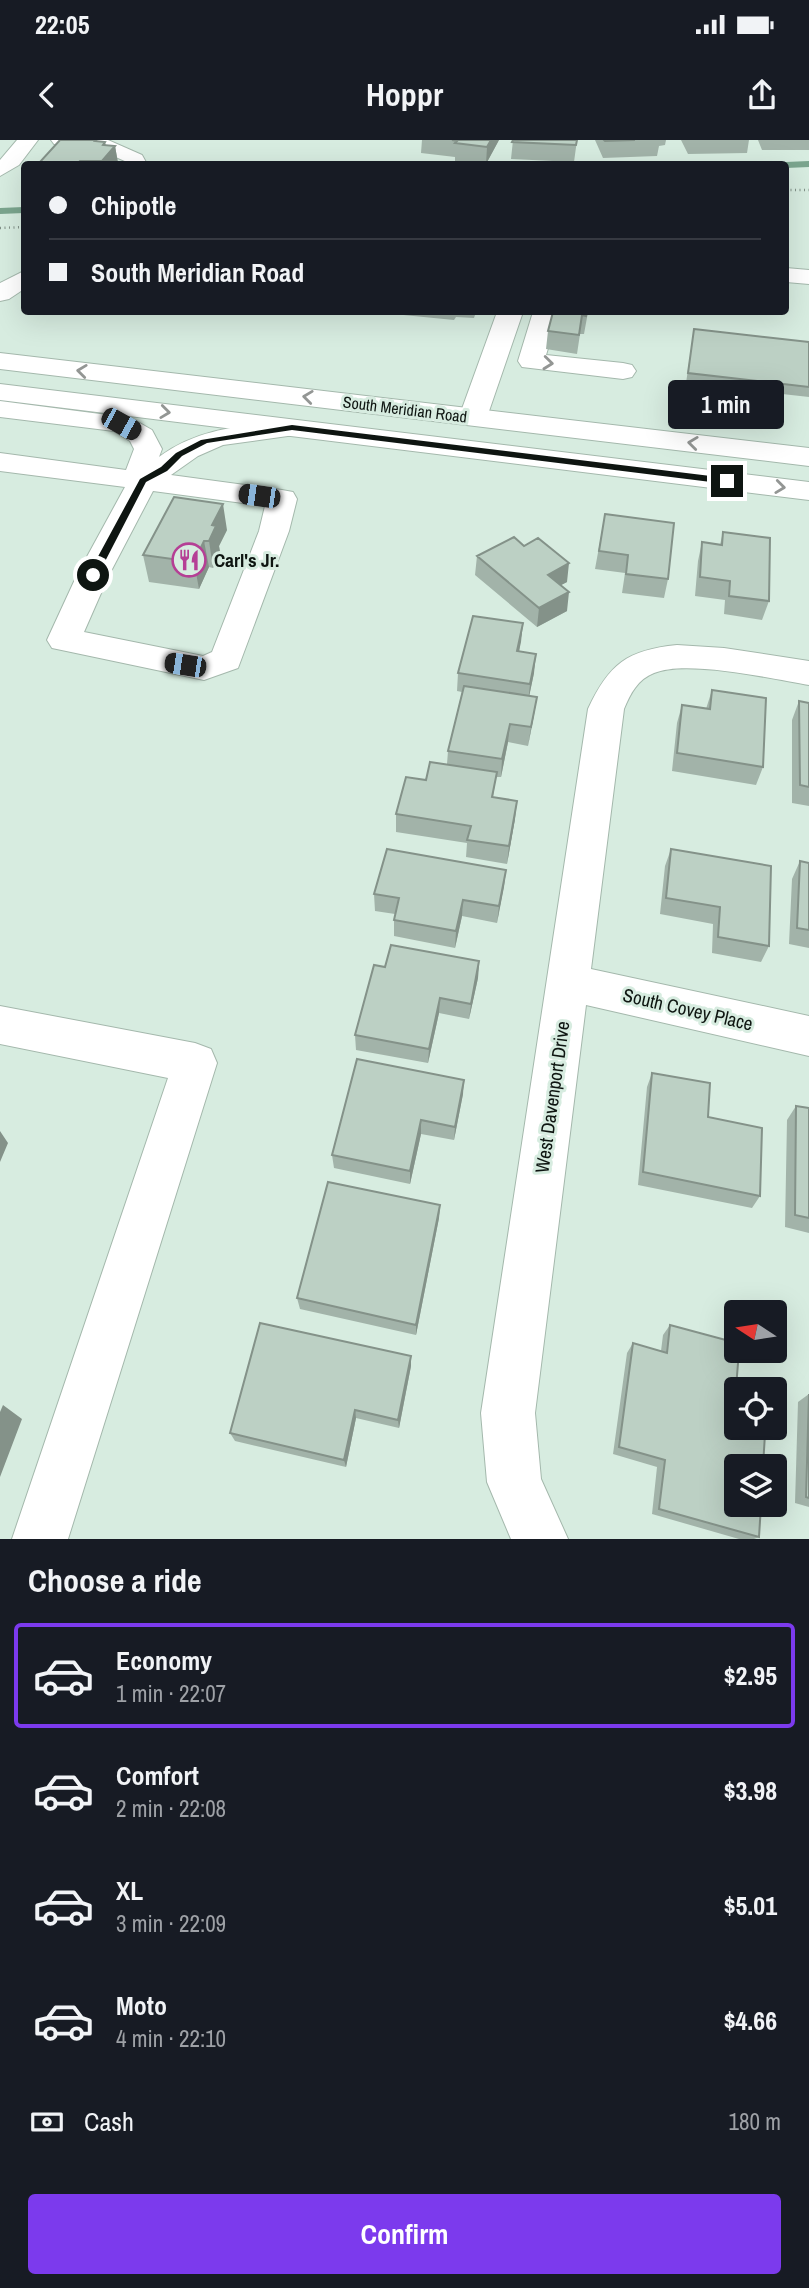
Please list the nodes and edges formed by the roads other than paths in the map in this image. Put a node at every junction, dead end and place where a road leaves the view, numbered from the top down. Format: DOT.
graph roads {
  1 [pos="28,140"];
  2 [pos="61,140"];
  3 [pos="135,161"];
  4 [pos="0,170"];
  5 [pos="789,275"];
  6 [pos="809,276"];
  7 [pos="21,280"];
  8 [pos="0,294"];
  9 [pos="509,315"];
  10 [pos="544,315"];
  11 [pos="0,361"];
  12 [pos="622,371"];
  13 [pos="0,392"];
  14 [pos="0,410"];
  15 [pos="473,417"];
  16 [pos="292,428"];
  17 [pos="809,457"];
  18 [pos="0,462"];
  19 [pos="143,481"];
  20 [pos="809,491"];
  21 [pos="809,673"];
  22 [pos="568,982"];
  23 [pos="0,1025"];
  24 [pos="809,1036"];
  25 [pos="40,1539"];
  26 [pos="540,1539"];
  1 -- 4 [label="main road"];
  2 -- 3 [label="main road"];
  5 -- 6 [label="main road"];
  7 -- 8 [label="main road"];
  9 -- 15 [label="main road"];
  10 -- 12 [label="main road, one-way"];
  15 -- 11 [label="main road, South Meridian Road, one-way"];
  13 -- 16 [label="main road, South Meridian Road, one-way"];
  14 -- 19 [label="main road"];
  17 -- 15 [label="main road, South Meridian Road, one-way"];
  16 -- 19 [label="main road"];
  16 -- 20 [label="main road, South Meridian Road, one-way"];
  18 -- 19 [label="main road"];
  19 -- 19 [label="main road"];
  21 -- 22 [label="main road, West Davenport Drive"];
  22 -- 24 [label="main road, South Covey Place"];
  22 -- 26 [label="main road, West Davenport Drive"];
  23 -- 25 [label="main road"];
}
